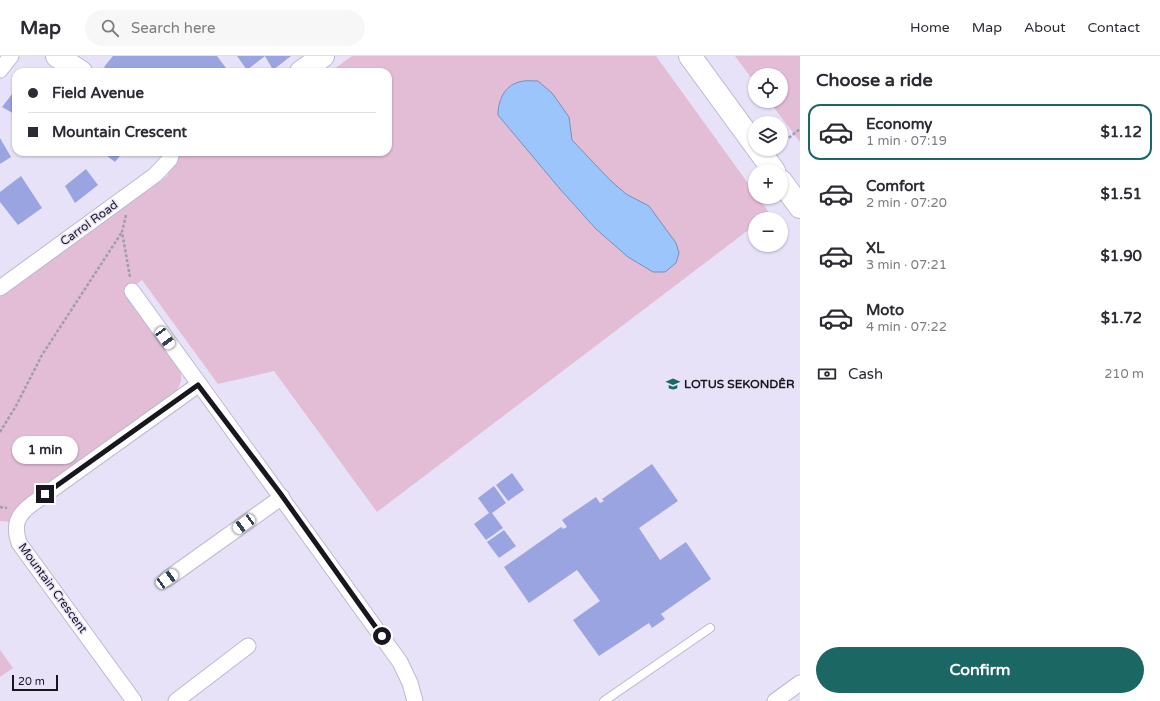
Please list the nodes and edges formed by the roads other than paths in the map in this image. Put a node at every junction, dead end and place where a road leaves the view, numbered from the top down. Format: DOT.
graph roads {
  1 [pos="11,56"];
  2 [pos="57,56"];
  3 [pos="323,56"];
  4 [pos="690,56"];
  5 [pos="75,68"];
  6 [pos="306,68"];
  7 [pos="0,70"];
  8 [pos="748,135"];
  9 [pos="171,156"];
  10 [pos="788,191"];
  11 [pos="800,207"];
  12 [pos="0,288"];
  13 [pos="132,291"];
  14 [pos="198,385"];
  15 [pos="282,497"];
  16 [pos="167,579"];
  17 [pos="710,628"];
  18 [pos="248,646"];
  19 [pos="800,683"];
  20 [pos="780,700"];
  21 [pos="134,701"];
  22 [pos="176,701"];
  23 [pos="415,701"];
  24 [pos="604,701"];
  1 -- 7 [label="street"];
  2 -- 5 [label="street"];
  3 -- 6 [label="street"];
  4 -- 8 [label="street"];
  9 -- 12 [label="street, Carrol Road"];
  10 -- 11 [label="street"];
  13 -- 14 [label="street"];
  14 -- 15 [label="street"];
  14 -- 21 [label="street, Mountain Crescent"];
  15 -- 16 [label="street"];
  15 -- 23 [label="street"];
  17 -- 24 [label="lane"];
  18 -- 22 [label="street"];
  19 -- 20 [label="street"];
}
